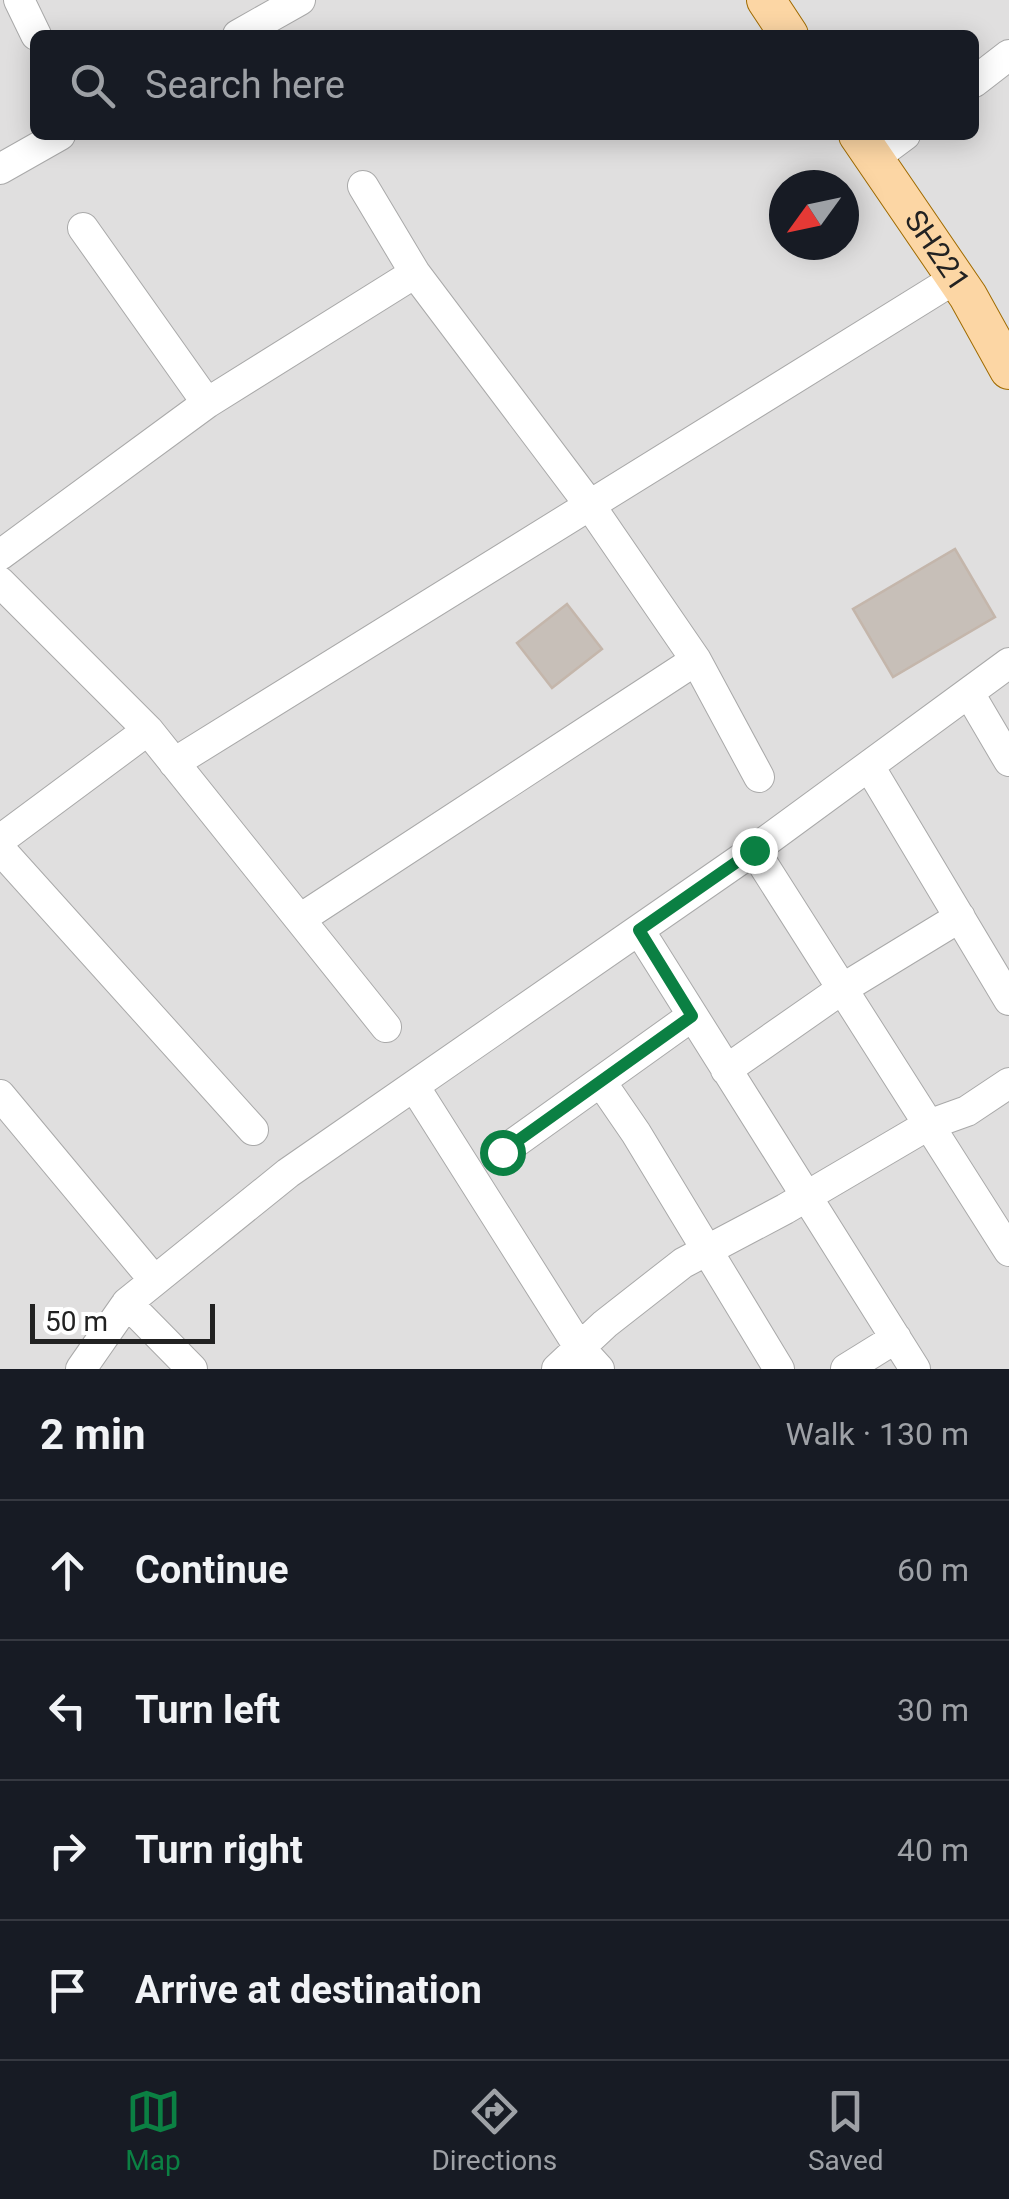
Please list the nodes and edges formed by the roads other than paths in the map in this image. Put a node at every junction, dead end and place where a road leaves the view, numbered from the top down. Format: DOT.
graph roads {
  1 [pos="19,0"];
  2 [pos="300,0"];
  3 [pos="766,0"];
  4 [pos="34,30"];
  5 [pos="247,30"];
  6 [pos="786,30"];
  7 [pos="1009,56"];
  8 [pos="979,78"];
  9 [pos="51,140"];
  10 [pos="866,147"];
  11 [pos="0,169"];
  12 [pos="363,186"];
  13 [pos="84,228"];
  14 [pos="414,274"];
  15 [pos="956,278"];
  16 [pos="1000,332"];
  17 [pos="1009,370"];
  18 [pos="207,403"];
  19 [pos="589,504"];
  20 [pos="0,555"];
  21 [pos="0,582"];
  22 [pos="696,660"];
  23 [pos="1009,664"];
  24 [pos="969,693"];
  25 [pos="148,730"];
  26 [pos="1009,762"];
  27 [pos="174,763"];
  28 [pos="869,766"];
  29 [pos="759,777"];
  30 [pos="0,840"];
  31 [pos="0,849"];
  32 [pos="754,850"];
  33 [pos="960,918"];
  34 [pos="300,920"];
  35 [pos="639,930"];
  36 [pos="842,989"];
  37 [pos="1009,1000"];
  38 [pos="692,1016"];
  39 [pos="386,1027"];
  40 [pos="726,1070"];
  41 [pos="600,1082"];
  42 [pos="1009,1083"];
  43 [pos="414,1086"];
  44 [pos="2,1101"];
  45 [pos="928,1125"];
  46 [pos="253,1130"];
  47 [pos="502,1152"];
  48 [pos="805,1197"];
  49 [pos="707,1250"];
  50 [pos="1009,1251"];
  51 [pos="154,1280"];
  52 [pos="127,1302"];
  53 [pos="896,1338"];
  54 [pos="590,1358"];
  55 [pos="81,1369"];
  56 [pos="192,1369"];
  57 [pos="556,1369"];
  58 [pos="779,1369"];
  59 [pos="846,1369"];
  60 [pos="916,1369"];
  1 -- 4 [label="street"];
  2 -- 5 [label="street"];
  3 -- 6 [label="main road"];
  7 -- 8 [label="street"];
  9 -- 11 [label="street"];
  10 -- 15 [label="main road, SH221"];
  12 -- 14 [label="street"];
  13 -- 18 [label="street"];
  14 -- 18 [label="street"];
  14 -- 19 [label="street"];
  15 -- 16 [label="main road, SH221"];
  15 -- 19 [label="street"];
  16 -- 17 [label="main road, SH221"];
  18 -- 20 [label="street"];
  19 -- 22 [label="street"];
  19 -- 27 [label="street"];
  21 -- 25 [label="street"];
  22 -- 29 [label="street"];
  22 -- 34 [label="street"];
  23 -- 24 [label="street"];
  24 -- 26 [label="street"];
  24 -- 28 [label="street"];
  25 -- 27 [label="street"];
  25 -- 30 [label="street"];
  27 -- 34 [label="street"];
  28 -- 32 [label="street"];
  28 -- 33 [label="street"];
  31 -- 46 [label="street"];
  32 -- 35 [label="street"];
  32 -- 36 [label="street"];
  33 -- 36 [label="street"];
  33 -- 37 [label="street"];
  34 -- 39 [label="street"];
  35 -- 38 [label="street"];
  35 -- 43 [label="street"];
  36 -- 40 [label="street"];
  36 -- 45 [label="street"];
  38 -- 40 [label="street"];
  38 -- 41 [label="street"];
  40 -- 48 [label="street"];
  41 -- 47 [label="street"];
  41 -- 49 [label="street"];
  42 -- 45 [label="street"];
  43 -- 51 [label="street"];
  43 -- 54 [label="street"];
  44 -- 51 [label="street"];
  45 -- 48 [label="street"];
  45 -- 50 [label="street"];
  48 -- 49 [label="street"];
  48 -- 53 [label="street"];
  49 -- 54 [label="street"];
  49 -- 58 [label="street"];
  51 -- 52 [label="street"];
  52 -- 55 [label="street"];
  52 -- 56 [label="street"];
  53 -- 59 [label="street"];
  53 -- 60 [label="street"];
  54 -- 57 [label="street"];
}
